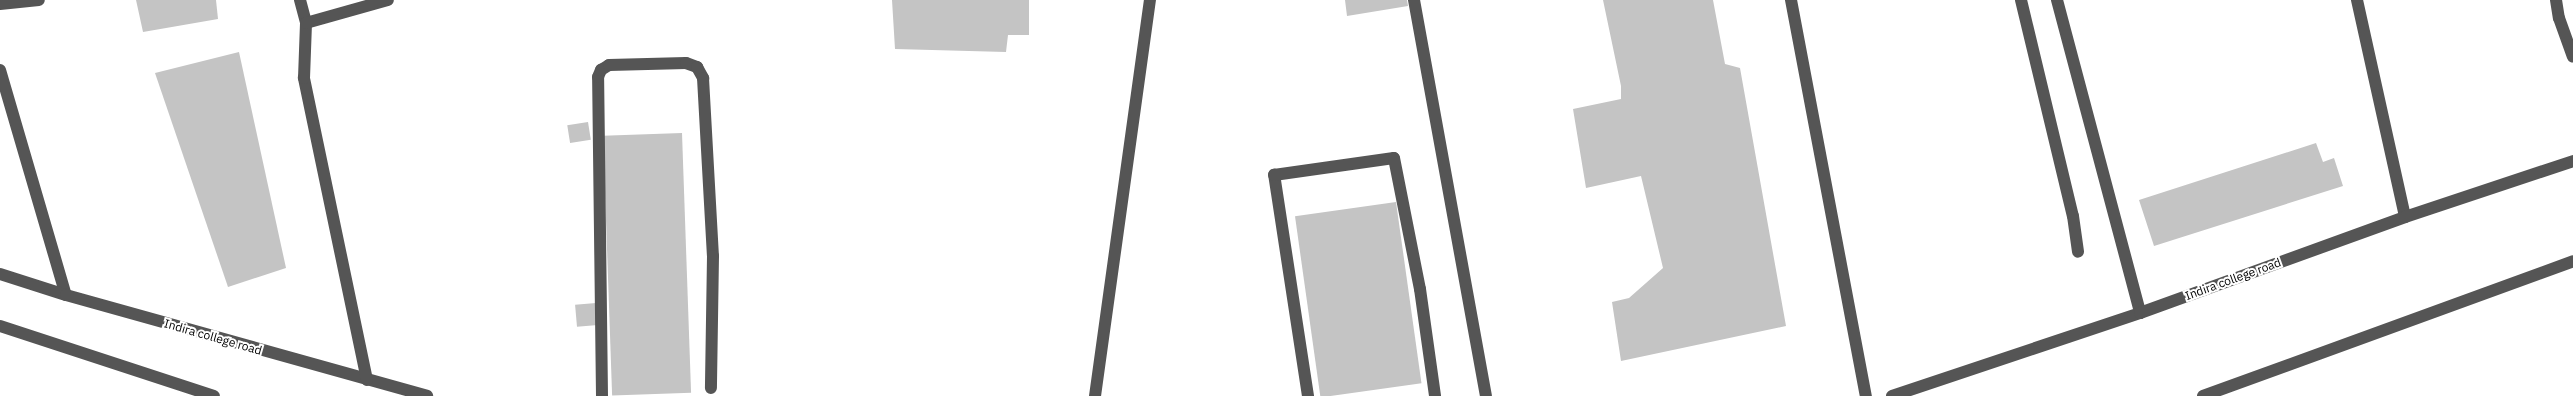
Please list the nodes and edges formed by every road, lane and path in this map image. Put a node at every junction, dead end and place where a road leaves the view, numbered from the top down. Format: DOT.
graph roads {
  1 [pos="39,0"];
  2 [pos="300,0"];
  3 [pos="388,0"];
  4 [pos="1150,0"];
  5 [pos="1414,0"];
  6 [pos="1791,0"];
  7 [pos="2021,0"];
  8 [pos="2057,0"];
  9 [pos="2357,0"];
  10 [pos="2556,0"];
  11 [pos="0,4"];
  12 [pos="306,23"];
  13 [pos="2573,57"];
  14 [pos="0,70"];
  15 [pos="2573,161"];
  16 [pos="2405,217"];
  17 [pos="2078,252"];
  18 [pos="2573,261"];
  19 [pos="0,274"];
  20 [pos="66,295"];
  21 [pos="2140,313"];
  22 [pos="0,326"];
  23 [pos="367,380"];
  24 [pos="711,388"];
  25 [pos="210,395"];
  26 [pos="427,396"];
  27 [pos="602,396"];
  28 [pos="1095,396"];
  29 [pos="1308,396"];
  30 [pos="1435,396"];
  31 [pos="1486,396"];
  32 [pos="1866,396"];
  33 [pos="1892,396"];
  34 [pos="2203,396"];
  1 -- 11 [label="street"];
  2 -- 12 [label="street"];
  3 -- 12 [label="street"];
  4 -- 28 [label="street"];
  5 -- 31 [label="street"];
  6 -- 32 [label="street"];
  7 -- 17 [label="street"];
  8 -- 21 [label="street"];
  9 -- 16 [label="street"];
  10 -- 13 [label="street"];
  12 -- 23 [label="street"];
  14 -- 20 [label="street"];
  15 -- 16 [label="street, Indira college road"];
  16 -- 21 [label="street, Indira college road"];
  18 -- 34 [label="street"];
  19 -- 20 [label="street, Indira college road"];
  20 -- 23 [label="street, Indira college road"];
  21 -- 33 [label="street, Indira college road"];
  22 -- 25 [label="street"];
  23 -- 26 [label="street, Indira college road"];
  24 -- 27 [label="street"];
  29 -- 30 [label="street"];
}
